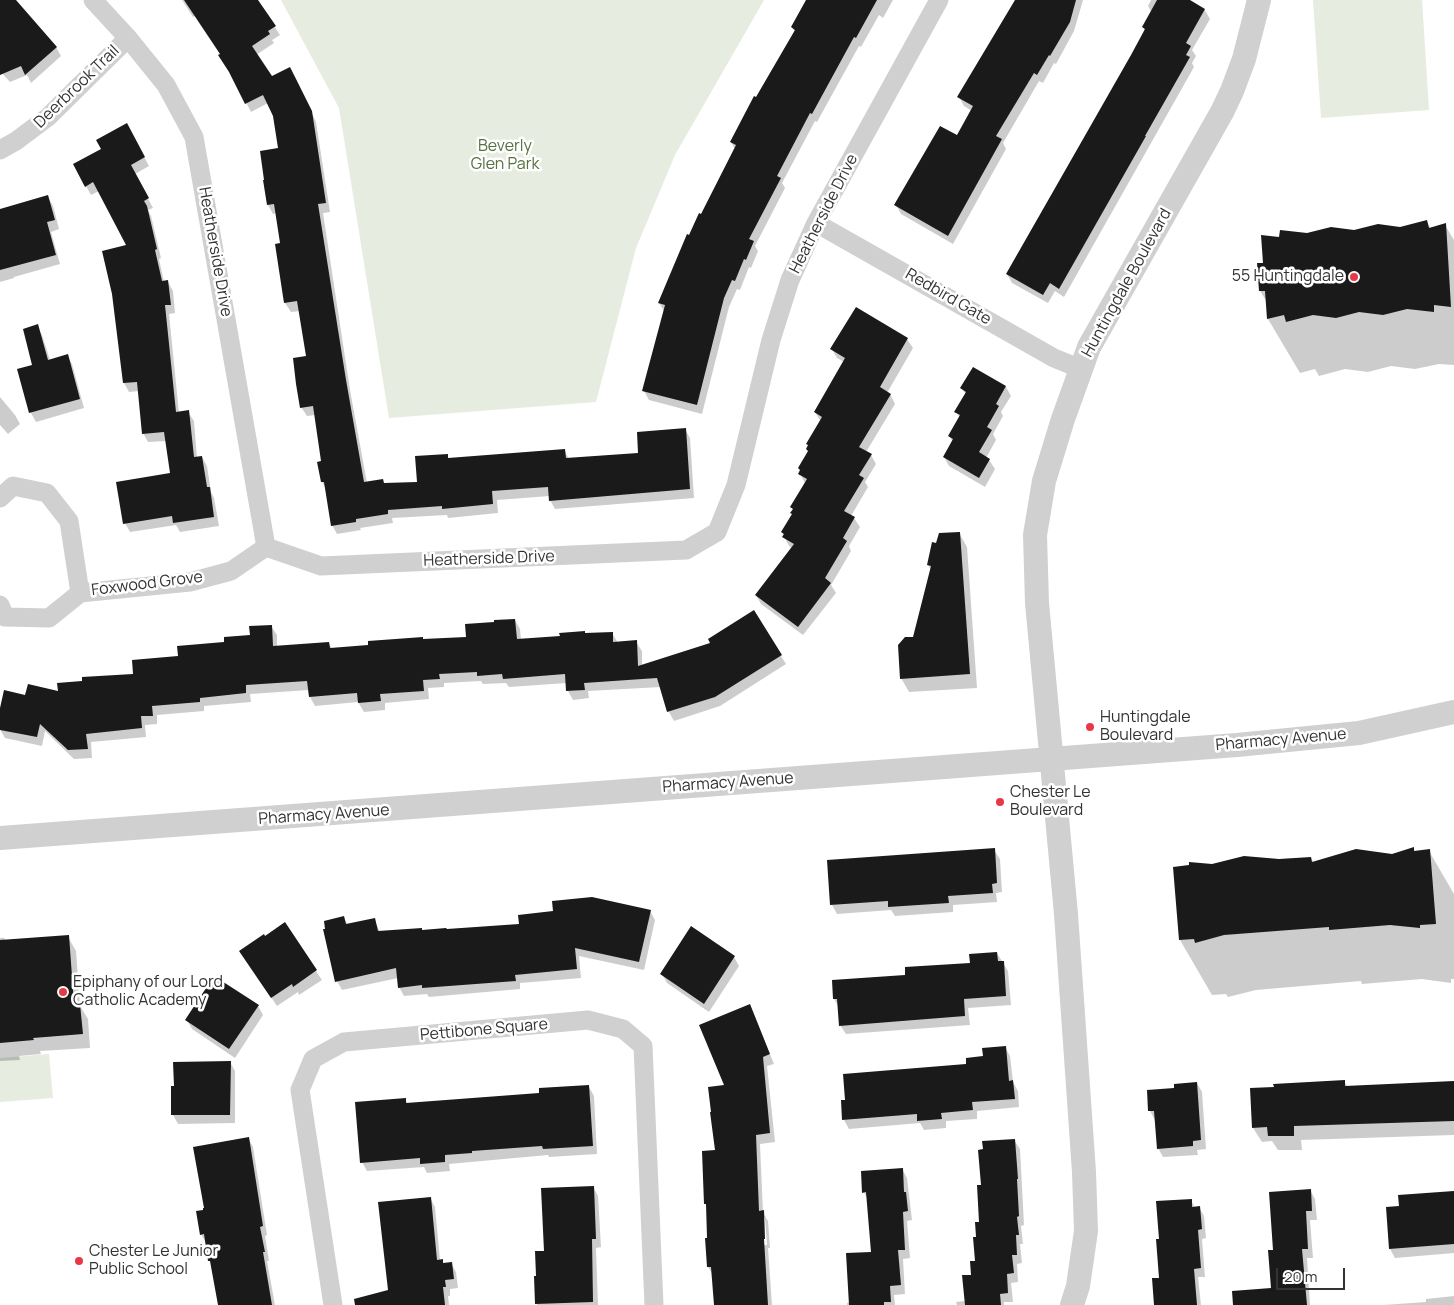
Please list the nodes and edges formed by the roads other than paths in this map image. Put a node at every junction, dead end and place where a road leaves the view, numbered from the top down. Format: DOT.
graph roads {
  1 [pos="93,0"];
  2 [pos="939,0"];
  3 [pos="1259,0"];
  4 [pos="128,38"];
  5 [pos="0,150"];
  6 [pos="816,222"];
  7 [pos="1080,368"];
  8 [pos="0,498"];
  9 [pos="266,547"];
  10 [pos="80,593"];
  11 [pos="0,605"];
  12 [pos="1454,712"];
  13 [pos="1051,758"];
  14 [pos="0,838"];
  15 [pos="333,1305"];
  16 [pos="654,1305"];
  17 [pos="1072,1305"];
  1 -- 4 [label="street, Heatherside Drive"];
  2 -- 6 [label="street, Heatherside Drive"];
  3 -- 7 [label="street, Huntingdale Boulevard"];
  4 -- 5 [label="street, Deerbrook Trail"];
  4 -- 9 [label="street, Heatherside Drive"];
  6 -- 7 [label="street, Redbird Gate"];
  6 -- 9 [label="street, Heatherside Drive"];
  7 -- 13 [label="street, Huntingdale Boulevard"];
  8 -- 10 [label="street, Foxwood Grove"];
  9 -- 10 [label="street, Foxwood Grove"];
  10 -- 11 [label="street, Foxwood Grove"];
  12 -- 13 [label="street, Pharmacy Avenue"];
  13 -- 14 [label="street, Pharmacy Avenue"];
  13 -- 17 [label="street"];
  15 -- 16 [label="street, Pettibone Square"];
}
